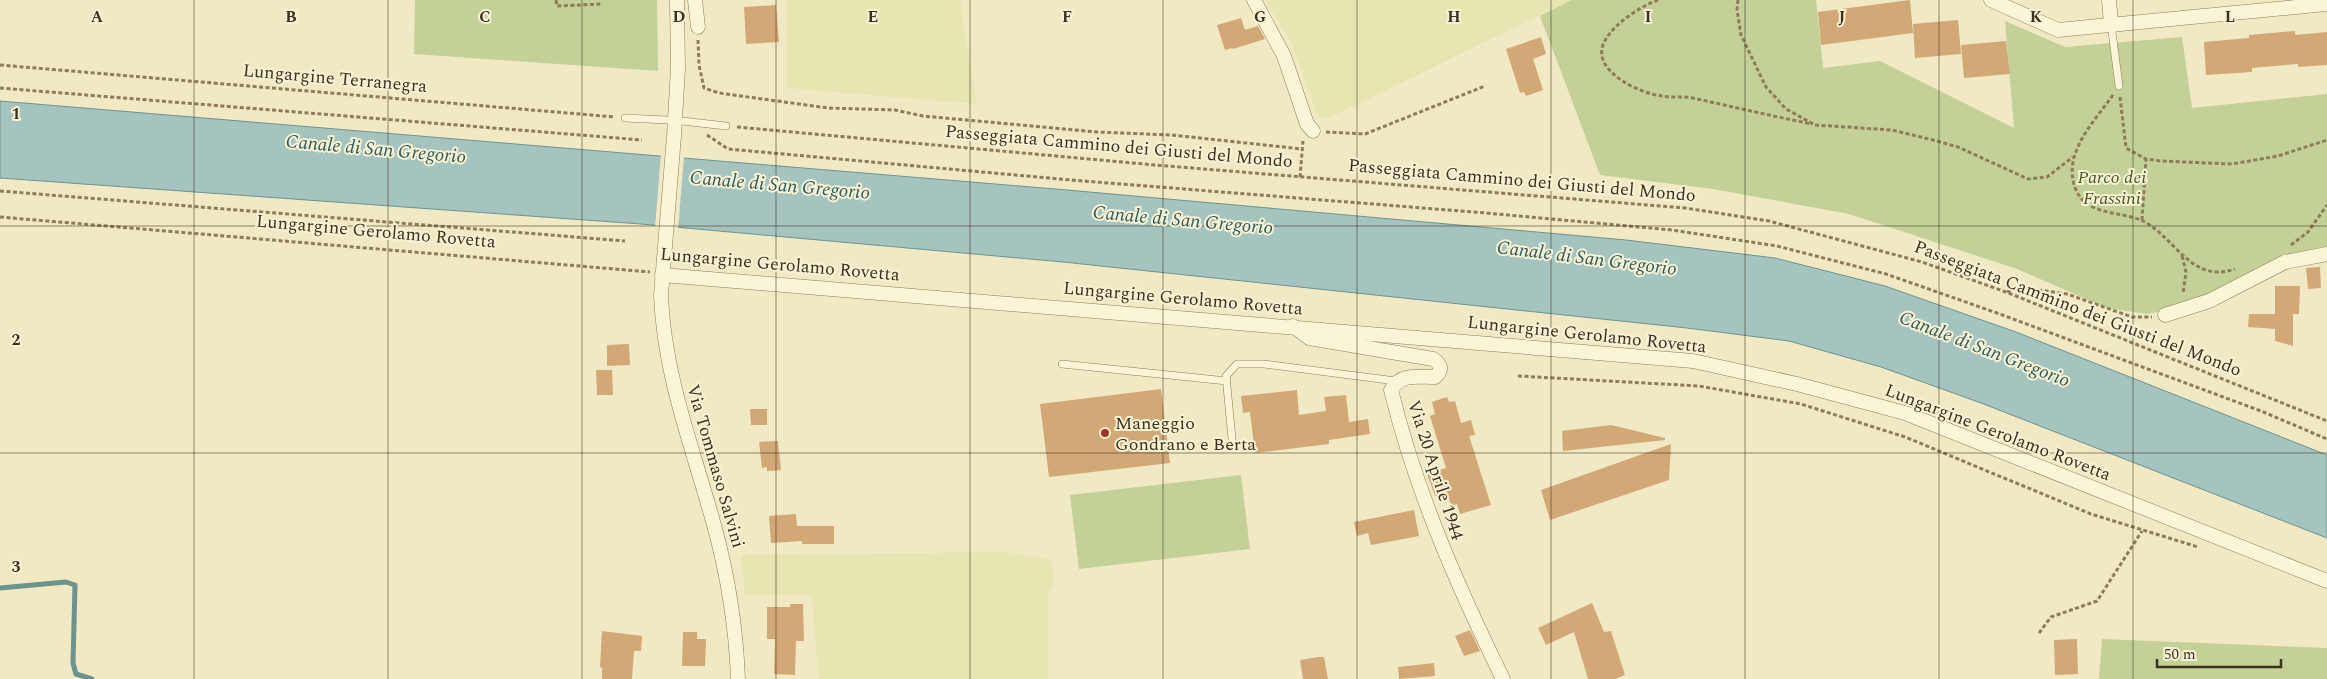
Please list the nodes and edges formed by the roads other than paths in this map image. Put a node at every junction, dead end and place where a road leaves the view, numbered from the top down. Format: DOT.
graph roads {
  1 [pos="677,0"];
  2 [pos="695,0"];
  3 [pos="1254,0"];
  4 [pos="1990,0"];
  5 [pos="2109,0"];
  6 [pos="2327,4"];
  7 [pos="2111,24"];
  8 [pos="698,27"];
  9 [pos="2119,86"];
  10 [pos="625,118"];
  11 [pos="667,120"];
  12 [pos="682,122"];
  13 [pos="726,126"];
  14 [pos="1313,131"];
  15 [pos="2327,254"];
  16 [pos="663,269"];
  17 [pos="2170,314"];
  18 [pos="1292,326"];
  19 [pos="1062,364"];
  20 [pos="1227,381"];
  21 [pos="1396,381"];
  22 [pos="1232,439"];
  23 [pos="2327,581"];
  24 [pos="738,679"];
  25 [pos="1503,679"];
  1 -- 16 [label="street, Via Tommaso Salvini"];
  2 -- 8 [label="street"];
  3 -- 14 [label="street"];
  4 -- 7 [label="street"];
  5 -- 7 [label="street"];
  6 -- 7 [label="street"];
  7 -- 9 [label="lane"];
  10 -- 11 [label="lane"];
  12 -- 13 [label="lane"];
  15 -- 17 [label="street"];
  16 -- 18 [label="street, Lungargine Gerolamo Rovetta"];
  16 -- 24 [label="street, Via Tommaso Salvini"];
  18 -- 21 [label="street, Via 20 Aprile 1944"];
  18 -- 23 [label="street, Lungargine Gerolamo Rovetta"];
  19 -- 20 [label="lane"];
  20 -- 21 [label="lane"];
  20 -- 22 [label="lane"];
  21 -- 25 [label="street, Via 20 Aprile 1944"];
}
